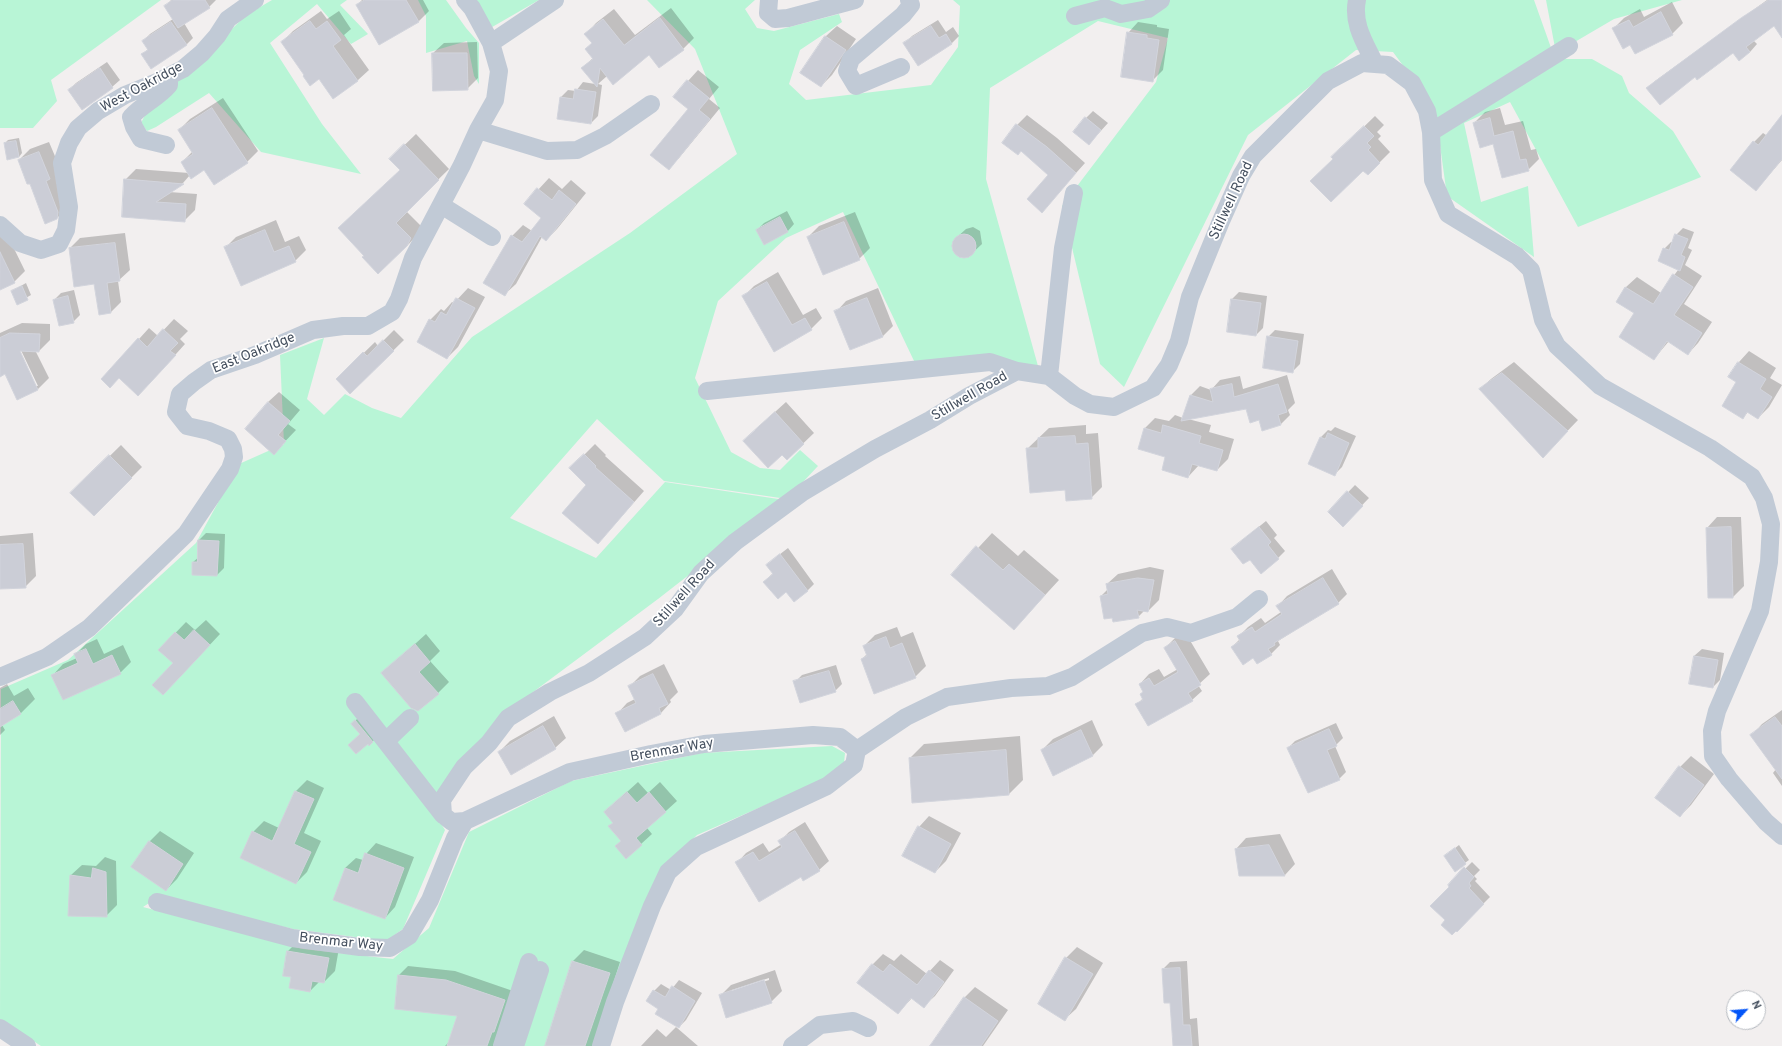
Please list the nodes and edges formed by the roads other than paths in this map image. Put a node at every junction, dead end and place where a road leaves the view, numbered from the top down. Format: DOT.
graph roads {
  1 [pos="255,0"];
  2 [pos="465,0"];
  3 [pos="555,0"];
  4 [pos="769,0"];
  5 [pos="854,0"];
  6 [pos="909,0"];
  7 [pos="1161,0"];
  8 [pos="1357,0"];
  9 [pos="1075,16"];
  10 [pos="491,43"];
  11 [pos="1569,46"];
  12 [pos="1375,64"];
  13 [pos="900,67"];
  14 [pos="169,76"];
  15 [pos="651,104"];
  16 [pos="478,130"];
  17 [pos="1431,132"];
  18 [pos="166,145"];
  19 [pos="1074,193"];
  20 [pos="441,206"];
  21 [pos="0,226"];
  22 [pos="492,237"];
  23 [pos="1017,371"];
  24 [pos="1049,376"];
  25 [pos="707,391"];
  26 [pos="1259,599"];
  27 [pos="0,677"];
  28 [pos="355,702"];
  29 [pos="410,718"];
  30 [pos="386,741"];
  31 [pos="857,750"];
  32 [pos="443,815"];
  33 [pos="465,821"];
  34 [pos="1782,836"];
  35 [pos="157,902"];
  36 [pos="0,1028"];
  37 [pos="868,1028"];
  38 [pos="27,1046"];
  39 [pos="502,1046"];
  40 [pos="515,1046"];
  41 [pos="601,1046"];
  42 [pos="792,1046"];
  1 -- 14 [label="street, West Oakridge"];
  2 -- 10 [label="street"];
  3 -- 10 [label="street"];
  4 -- 5 [label="street"];
  6 -- 13 [label="street"];
  7 -- 9 [label="street"];
  8 -- 12 [label="street"];
  10 -- 16 [label="street, East Oakridge"];
  11 -- 17 [label="street"];
  12 -- 17 [label="street, Stillwell Road"];
  12 -- 24 [label="street, Stillwell Road"];
  14 -- 18 [label="street"];
  14 -- 21 [label="street, West Oakridge"];
  15 -- 16 [label="street"];
  16 -- 20 [label="street, East Oakridge"];
  17 -- 34 [label="street, Stillwell Road"];
  19 -- 24 [label="street"];
  20 -- 22 [label="street"];
  20 -- 27 [label="street, East Oakridge"];
  23 -- 24 [label="street, Stillwell Road"];
  23 -- 25 [label="street"];
  23 -- 32 [label="street, Stillwell Road"];
  26 -- 31 [label="street"];
  28 -- 30 [label="street"];
  29 -- 30 [label="street"];
  30 -- 32 [label="street"];
  31 -- 33 [label="street, Brenmar Way"];
  31 -- 41 [label="street"];
  32 -- 33 [label="street"];
  33 -- 35 [label="street, Brenmar Way"];
  36 -- 38 [label="street"];
  37 -- 42 [label="street"];
  39 -- 40 [label="street"];
}
